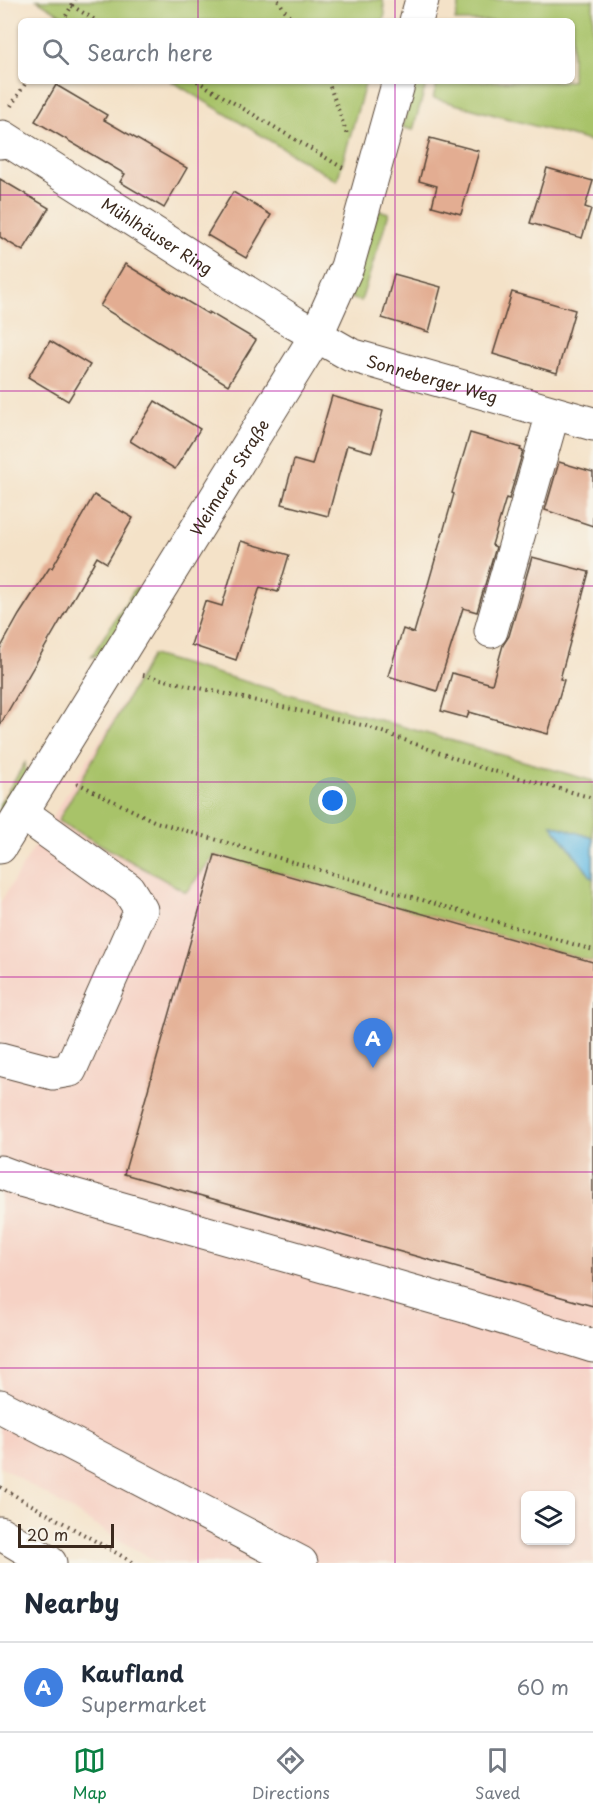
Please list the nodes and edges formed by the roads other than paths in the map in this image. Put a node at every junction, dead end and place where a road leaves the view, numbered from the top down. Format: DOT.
graph roads {
  1 [pos="422,0"];
  2 [pos="417,18"];
  3 [pos="398,84"];
  4 [pos="0,142"];
  5 [pos="316,336"];
  6 [pos="553,413"];
  7 [pos="593,424"];
  8 [pos="491,631"];
  9 [pos="22,813"];
  10 [pos="0,848"];
  11 [pos="0,1059"];
  12 [pos="0,1172"];
  13 [pos="593,1346"];
  14 [pos="0,1406"];
  15 [pos="0,1533"];
  16 [pos="50,1563"];
  17 [pos="301,1563"];
  1 -- 2 [label="street"];
  3 -- 5 [label="street, Weimarer Straße"];
  4 -- 5 [label="street, Mühlhäuser Ring"];
  5 -- 6 [label="street, Sonneberger Weg"];
  5 -- 9 [label="street, Weimarer Straße"];
  6 -- 7 [label="street, Sonneberger Weg"];
  6 -- 8 [label="street"];
  9 -- 10 [label="street, Weimarer Straße"];
  9 -- 11 [label="street"];
  12 -- 13 [label="street"];
  14 -- 17 [label="street"];
  15 -- 16 [label="street"];
}
